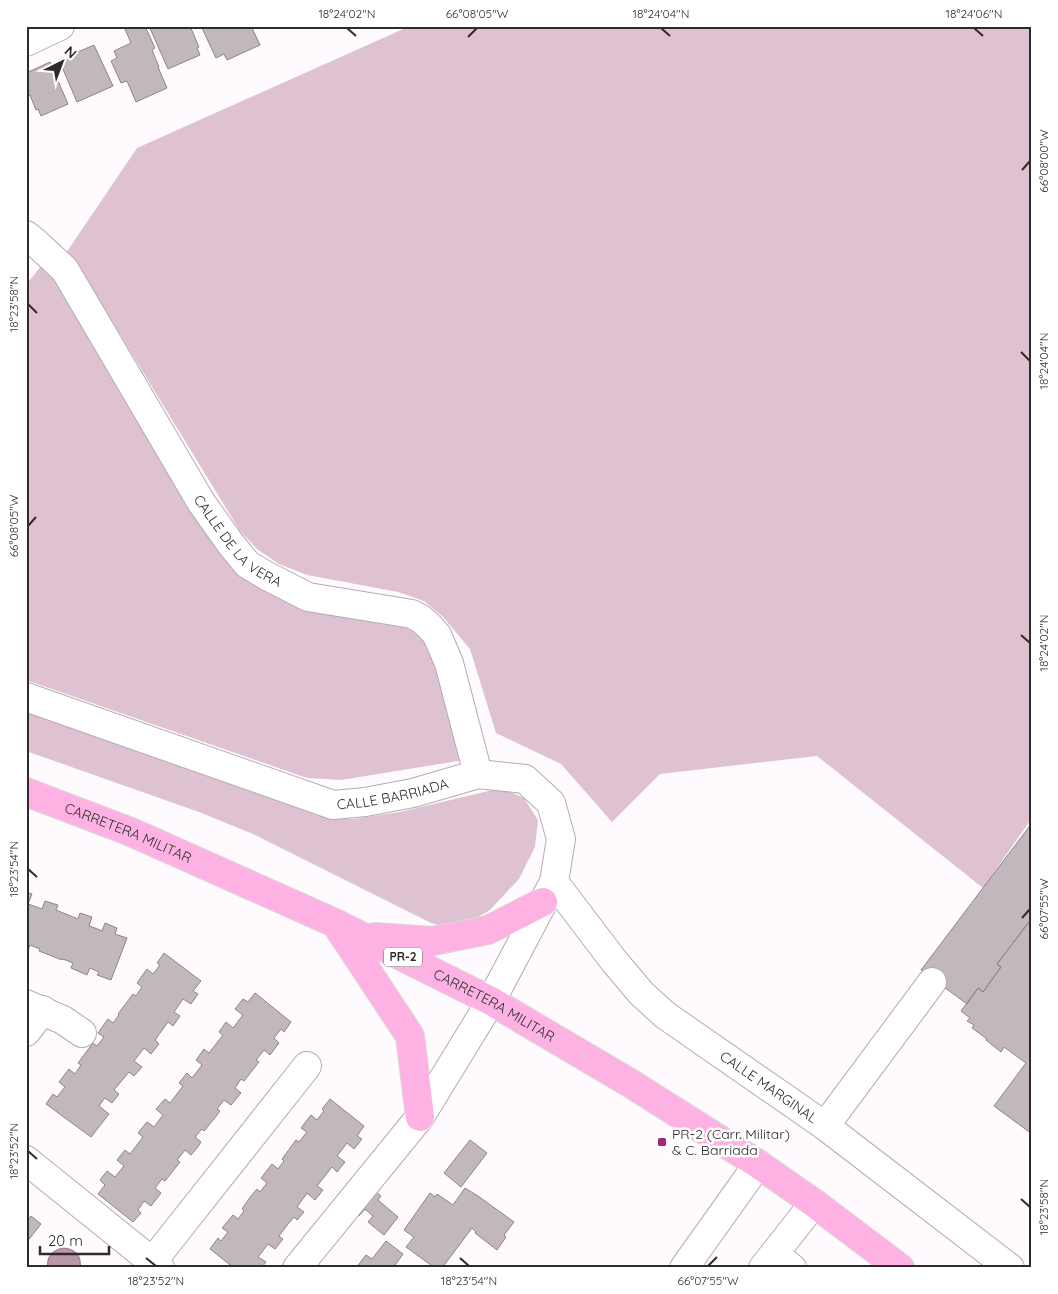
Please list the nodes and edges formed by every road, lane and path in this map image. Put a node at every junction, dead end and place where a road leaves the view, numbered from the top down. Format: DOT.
graph roads {
  1 [pos="60,26"];
  2 [pos="26,42"];
  3 [pos="26,235"];
  4 [pos="26,697"];
  5 [pos="478,774"];
  6 [pos="26,792"];
  7 [pos="548,892"];
  8 [pos="335,923"];
  9 [pos="363,936"];
  10 [pos="932,982"];
  11 [pos="491,1001"];
  12 [pos="35,1007"];
  13 [pos="26,1032"];
  14 [pos="82,1033"];
  15 [pos="307,1066"];
  16 [pos="420,1117"];
  17 [pos="825,1126"];
  18 [pos="26,1160"];
  19 [pos="758,1164"];
  20 [pos="814,1203"];
  21 [pos="776,1263"];
  22 [pos="156,1265"];
  23 [pos="297,1268"];
  24 [pos="684,1268"];
  25 [pos="900,1268"];
  26 [pos="1010,1268"];
  1 -- 2 [label="street"];
  3 -- 5 [label="street, CALLE DE LA VERA"];
  4 -- 5 [label="street, CALLE BARRIADA"];
  5 -- 7 [label="street, CALLE BARRIADA"];
  6 -- 8 [label="main road, CARRETERA MILITAR / PR-2"];
  7 -- 9 [label="main road"];
  7 -- 11 [label="street, CALLE BARRIADA"];
  7 -- 17 [label="street, CALLE MARGINAL"];
  8 -- 9 [label="main road, CARRETERA MILITAR / PR-2"];
  8 -- 16 [label="main road"];
  9 -- 11 [label="main road, CARRETERA MILITAR / PR-2"];
  10 -- 17 [label="street"];
  11 -- 16 [label="street, CALLE BARRIADA"];
  11 -- 19 [label="main road, CARRETERA MILITAR / PR-2"];
  12 -- 13 [label="street"];
  12 -- 14 [label="street"];
  15 -- 22 [label="street"];
  16 -- 23 [label="street, CALLE BARRIADA"];
  17 -- 26 [label="street, CALLE MARGINAL"];
  18 -- 22 [label="street"];
  19 -- 20 [label="main road, CARRETERA MILITAR / PR-2"];
  19 -- 24 [label="street"];
  20 -- 21 [label="street"];
  20 -- 25 [label="main road, CARRETERA MILITAR / PR-2"];
}
